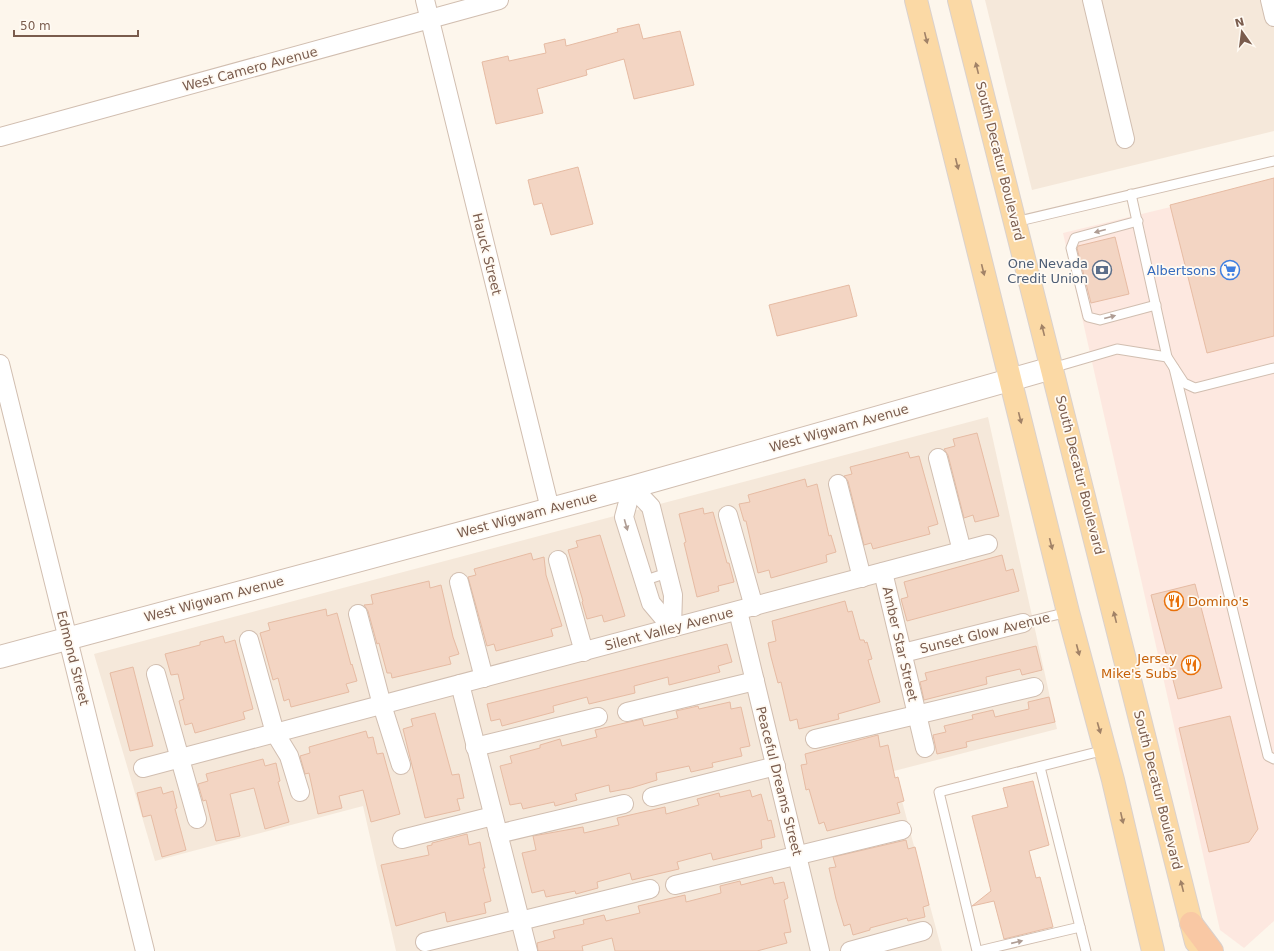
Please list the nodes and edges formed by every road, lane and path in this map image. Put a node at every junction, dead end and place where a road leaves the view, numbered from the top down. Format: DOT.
graph roads {
  1 [pos="425,0"];
  2 [pos="499,0"];
  3 [pos="916,0"];
  4 [pos="959,0"];
  5 [pos="1092,0"];
  6 [pos="1270,0"];
  7 [pos="1274,17"];
  8 [pos="429,20"];
  9 [pos="0,137"];
  10 [pos="1125,139"];
  11 [pos="1274,161"];
  12 [pos="1131,194"];
  13 [pos="1138,221"];
  14 [pos="1015,222"];
  15 [pos="1156,305"];
  16 [pos="1167,357"];
  17 [pos="0,364"];
  18 [pos="1052,368"];
  19 [pos="1174,368"];
  20 [pos="1274,368"];
  21 [pos="1010,380"];
  22 [pos="938,458"];
  23 [pos="838,484"];
  24 [pos="632,488"];
  25 [pos="550,509"];
  26 [pos="728,515"];
  27 [pos="988,544"];
  28 [pos="962,551"];
  29 [pos="558,560"];
  30 [pos="883,572"];
  31 [pos="667,573"];
  32 [pos="862,578"];
  33 [pos="643,581"];
  34 [pos="459,582"];
  35 [pos="746,609"];
  36 [pos="1068,612"];
  37 [pos="358,614"];
  38 [pos="1023,623"];
  39 [pos="672,628"];
  40 [pos="68,639"];
  41 [pos="249,640"];
  42 [pos="584,652"];
  43 [pos="903,653"];
  44 [pos="0,657"];
  45 [pos="156,674"];
  46 [pos="484,678"];
  47 [pos="755,681"];
  48 [pos="460,684"];
  49 [pos="1034,687"];
  50 [pos="382,705"];
  51 [pos="627,712"];
  52 [pos="917,715"];
  53 [pos="598,717"];
  54 [pos="275,733"];
  55 [pos="815,739"];
  56 [pos="475,747"];
  57 [pos="925,748"];
  58 [pos="1105,750"];
  59 [pos="180,758"];
  60 [pos="1274,759"];
  61 [pos="401,765"];
  62 [pos="776,766"];
  63 [pos="1040,767"];
  64 [pos="142,768"];
  65 [pos="300,792"];
  66 [pos="652,797"];
  67 [pos="624,804"];
  68 [pos="493,816"];
  69 [pos="197,819"];
  70 [pos="902,830"];
  71 [pos="498,834"];
  72 [pos="402,839"];
  73 [pos="797,855"];
  74 [pos="675,885"];
  75 [pos="650,889"];
  76 [pos="520,920"];
  77 [pos="1192,923"];
  78 [pos="1080,927"];
  79 [pos="923,931"];
  80 [pos="425,942"];
  81 [pos="145,951"];
  82 [pos="528,951"];
  83 [pos="820,951"];
  84 [pos="850,951"];
  85 [pos="978,951"];
  86 [pos="1086,951"];
  87 [pos="1153,951"];
  88 [pos="1198,951"];
  89 [pos="1212,951"];
  1 -- 8 [label="street, Hauck Street"];
  2 -- 8 [label="street, West Camero Avenue"];
  3 -- 21 [label="main road, one-way"];
  14 -- 4 [label="main road, South Decatur Boulevard, one-way"];
  5 -- 10 [label="street"];
  6 -- 7 [label="street"];
  8 -- 9 [label="street, West Camero Avenue"];
  8 -- 25 [label="street, Hauck Street"];
  11 -- 12 [label="lane"];
  12 -- 13 [label="lane"];
  12 -- 14 [label="lane"];
  13 -- 15 [label="lane"];
  13 -- 15 [label="lane, one-way"];
  18 -- 14 [label="main road, South Decatur Boulevard, one-way"];
  15 -- 16 [label="lane"];
  16 -- 18 [label="lane"];
  16 -- 19 [label="lane"];
  17 -- 40 [label="street, Edmond Street"];
  18 -- 21 [label="street, West Wigwam Avenue"];
  77 -- 18 [label="main road, South Decatur Boulevard, one-way"];
  19 -- 20 [label="lane"];
  19 -- 60 [label="lane"];
  21 -- 24 [label="street, West Wigwam Avenue"];
  21 -- 36 [label="main road, one-way"];
  22 -- 28 [label="street"];
  23 -- 32 [label="street"];
  24 -- 25 [label="street, West Wigwam Avenue"];
  24 -- 31 [label="street"];
  24 -- 33 [label="street, one-way"];
  25 -- 40 [label="street, West Wigwam Avenue"];
  26 -- 35 [label="street"];
  27 -- 28 [label="street, Silent Valley Avenue"];
  28 -- 30 [label="street, Silent Valley Avenue"];
  29 -- 42 [label="street"];
  30 -- 32 [label="street, Silent Valley Avenue"];
  30 -- 43 [label="street, Amber Star Street"];
  31 -- 33 [label="lane"];
  31 -- 39 [label="street"];
  32 -- 35 [label="street, Silent Valley Avenue"];
  33 -- 39 [label="street"];
  34 -- 46 [label="street"];
  35 -- 39 [label="street, Silent Valley Avenue"];
  35 -- 47 [label="street, Peaceful Dreams Street"];
  36 -- 38 [label="lane, Sunset Glow Avenue"];
  36 -- 58 [label="main road, one-way"];
  37 -- 50 [label="street"];
  38 -- 43 [label="street, Sunset Glow Avenue"];
  39 -- 42 [label="street, Silent Valley Avenue"];
  40 -- 44 [label="street, West Wigwam Avenue"];
  40 -- 81 [label="street, Edmond Street"];
  41 -- 54 [label="street"];
  42 -- 46 [label="street, Silent Valley Avenue"];
  43 -- 52 [label="street, Amber Star Street"];
  45 -- 59 [label="street"];
  46 -- 48 [label="street, Silent Valley Avenue"];
  47 -- 51 [label="street"];
  47 -- 62 [label="street, Peaceful Dreams Street"];
  48 -- 50 [label="street, Silent Valley Avenue"];
  48 -- 56 [label="street"];
  49 -- 52 [label="street, Amber Star Street"];
  50 -- 54 [label="street, Silent Valley Avenue"];
  50 -- 61 [label="street"];
  52 -- 55 [label="street, Amber Star Street"];
  52 -- 57 [label="street, Amber Star Street"];
  53 -- 56 [label="street"];
  54 -- 59 [label="street, Silent Valley Avenue"];
  54 -- 65 [label="street"];
  56 -- 68 [label="street"];
  58 -- 63 [label="lane"];
  58 -- 87 [label="main road, one-way"];
  59 -- 64 [label="street, Silent Valley Avenue"];
  59 -- 69 [label="street"];
  62 -- 66 [label="street"];
  62 -- 73 [label="street, Peaceful Dreams Street"];
  63 -- 78 [label="lane"];
  63 -- 85 [label="lane"];
  67 -- 71 [label="street"];
  68 -- 71 [label="street"];
  68 -- 72 [label="street"];
  70 -- 73 [label="street"];
  71 -- 76 [label="street"];
  73 -- 74 [label="street"];
  73 -- 83 [label="street, Peaceful Dreams Street"];
  75 -- 76 [label="street"];
  76 -- 80 [label="street"];
  76 -- 82 [label="street"];
  77 -- 88 [label="main road, South Decatur Boulevard"];
  77 -- 89 [label="highway"];
  85 -- 78 [label="lane, one-way"];
  78 -- 86 [label="lane"];
  79 -- 84 [label="street"];
}
